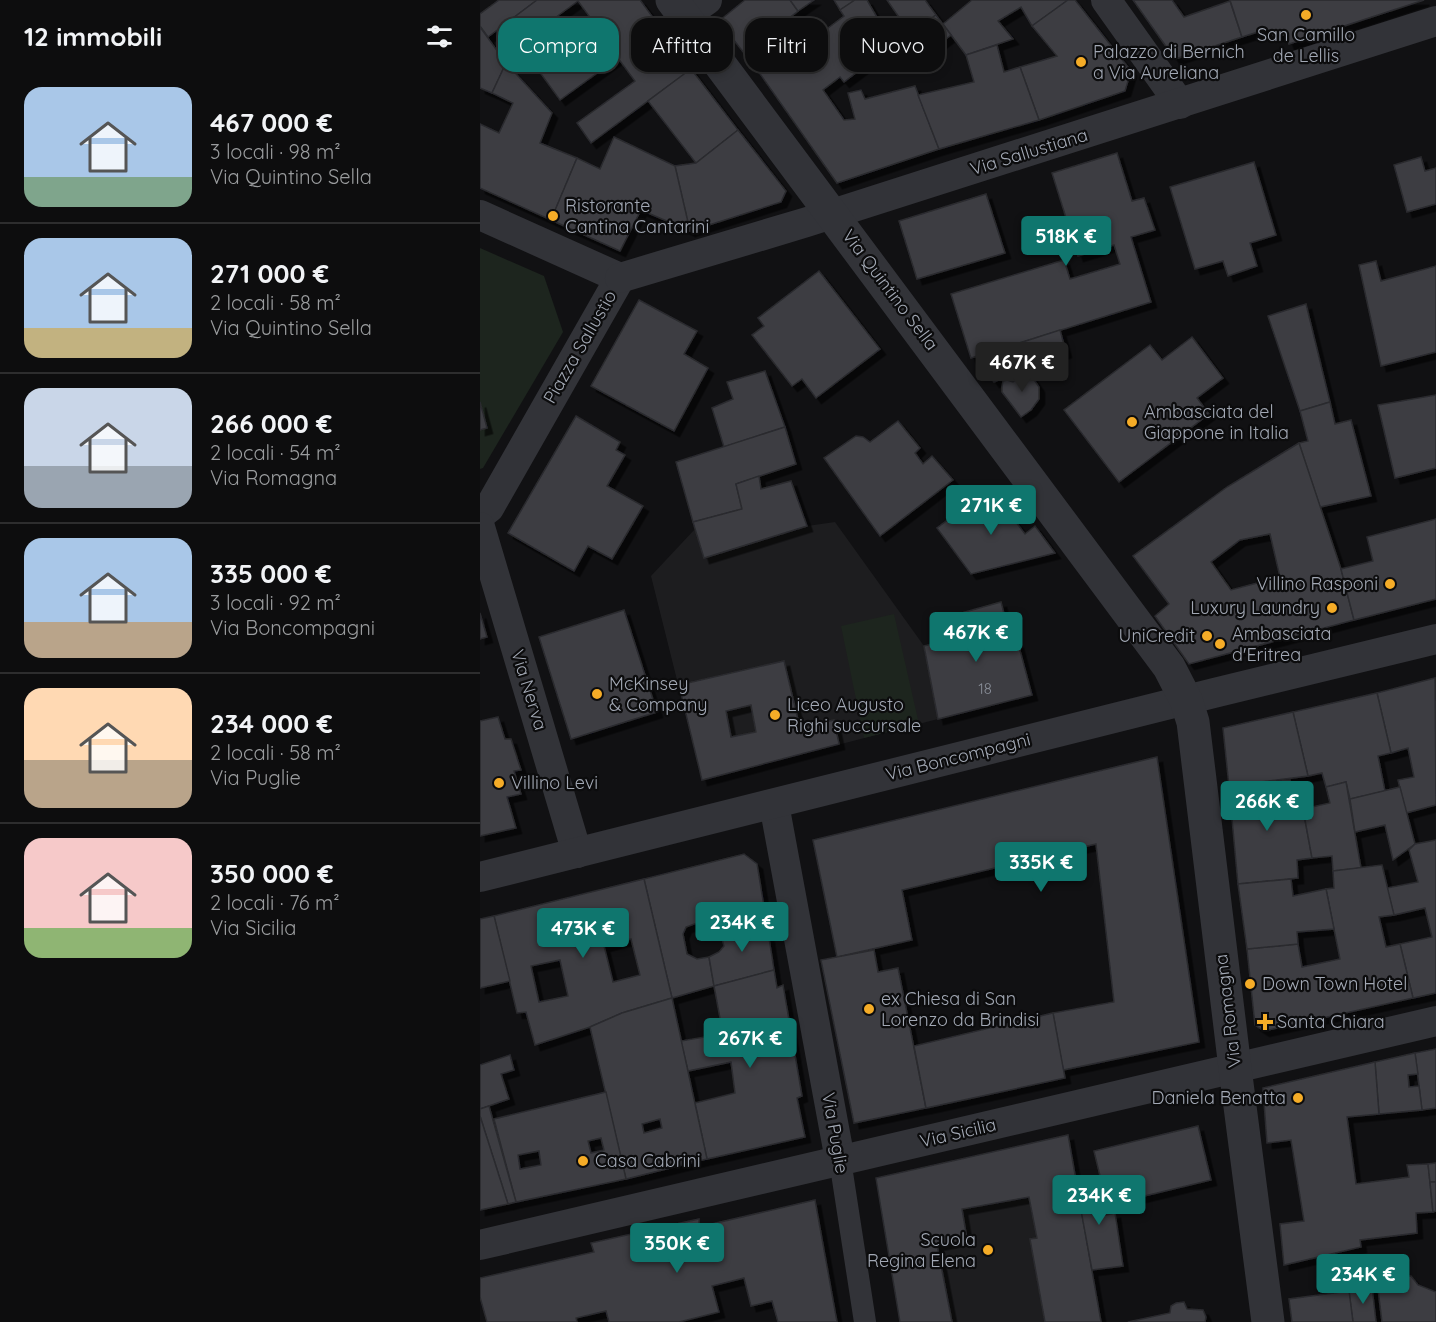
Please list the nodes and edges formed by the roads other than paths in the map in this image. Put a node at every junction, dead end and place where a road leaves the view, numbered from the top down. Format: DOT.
graph roads {
  1 [pos="1106,0"];
  2 [pos="688,5"];
  3 [pos="1436,21"];
  4 [pos="1180,104"];
  5 [pos="833,213"];
  6 [pos="480,215"];
  7 [pos="620,278"];
  8 [pos="480,515"];
  9 [pos="480,527"];
  10 [pos="1436,639"];
  11 [pos="1186,700"];
  12 [pos="774,804"];
  13 [pos="577,853"];
  14 [pos="480,877"];
  15 [pos="1436,1021"];
  16 [pos="1235,1068"];
  17 [pos="840,1160"];
  18 [pos="480,1245"];
  19 [pos="865,1322"];
  20 [pos="1268,1322"];
  1 -- 4 [label="street"];
  2 -- 5 [label="street, Via Quintino Sella"];
  3 -- 4 [label="street, Via Sallustiana"];
  4 -- 5 [label="street, Via Sallustiana"];
  5 -- 7 [label="street, Via Sallustiana"];
  5 -- 11 [label="street, Via Quintino Sella"];
  6 -- 7 [label="street, Piazza Sallustio"];
  7 -- 8 [label="street, Piazza Sallustio"];
  9 -- 13 [label="street, Via Nerva"];
  10 -- 11 [label="street, Via Boncompagni"];
  11 -- 12 [label="street, Via Boncompagni"];
  11 -- 16 [label="street, Via Romagna"];
  12 -- 13 [label="street, Via Boncompagni"];
  12 -- 17 [label="street, Via Puglie"];
  13 -- 14 [label="street, Via Boncompagni"];
  15 -- 16 [label="street, Via Sicilia"];
  16 -- 17 [label="street, Via Sicilia"];
  16 -- 20 [label="street, Via Romagna"];
  17 -- 18 [label="street, Via Sicilia"];
  17 -- 19 [label="street, Via Puglie"];
}
